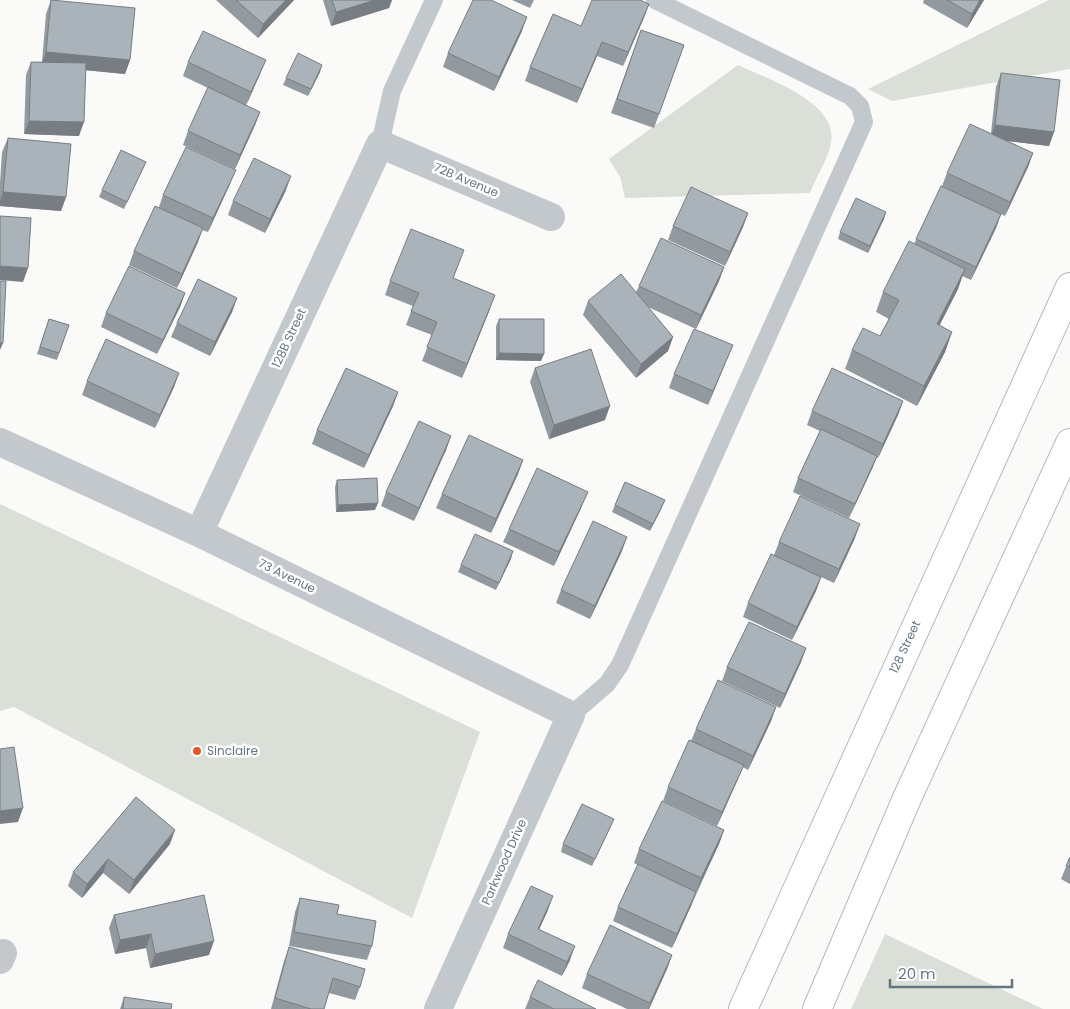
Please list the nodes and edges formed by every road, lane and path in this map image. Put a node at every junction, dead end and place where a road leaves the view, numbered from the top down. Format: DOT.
graph roads {
  1 [pos="434,0"];
  2 [pos="655,0"];
  3 [pos="380,144"];
  4 [pos="551,217"];
  5 [pos="1070,287"];
  6 [pos="0,442"];
  7 [pos="1070,443"];
  8 [pos="199,533"];
  9 [pos="571,714"];
  10 [pos="438,1009"];
  11 [pos="743,1009"];
  12 [pos="817,1009"];
  1 -- 3 [label="lane"];
  2 -- 9 [label="lane"];
  3 -- 4 [label="street, 72B Avenue"];
  3 -- 8 [label="street, 128B Street"];
  5 -- 11 [label="main road, 128 Street"];
  6 -- 8 [label="street, 73 Avenue"];
  7 -- 12 [label="main road"];
  8 -- 9 [label="street, 73 Avenue"];
  9 -- 10 [label="street, Parkwood Drive"];
}
